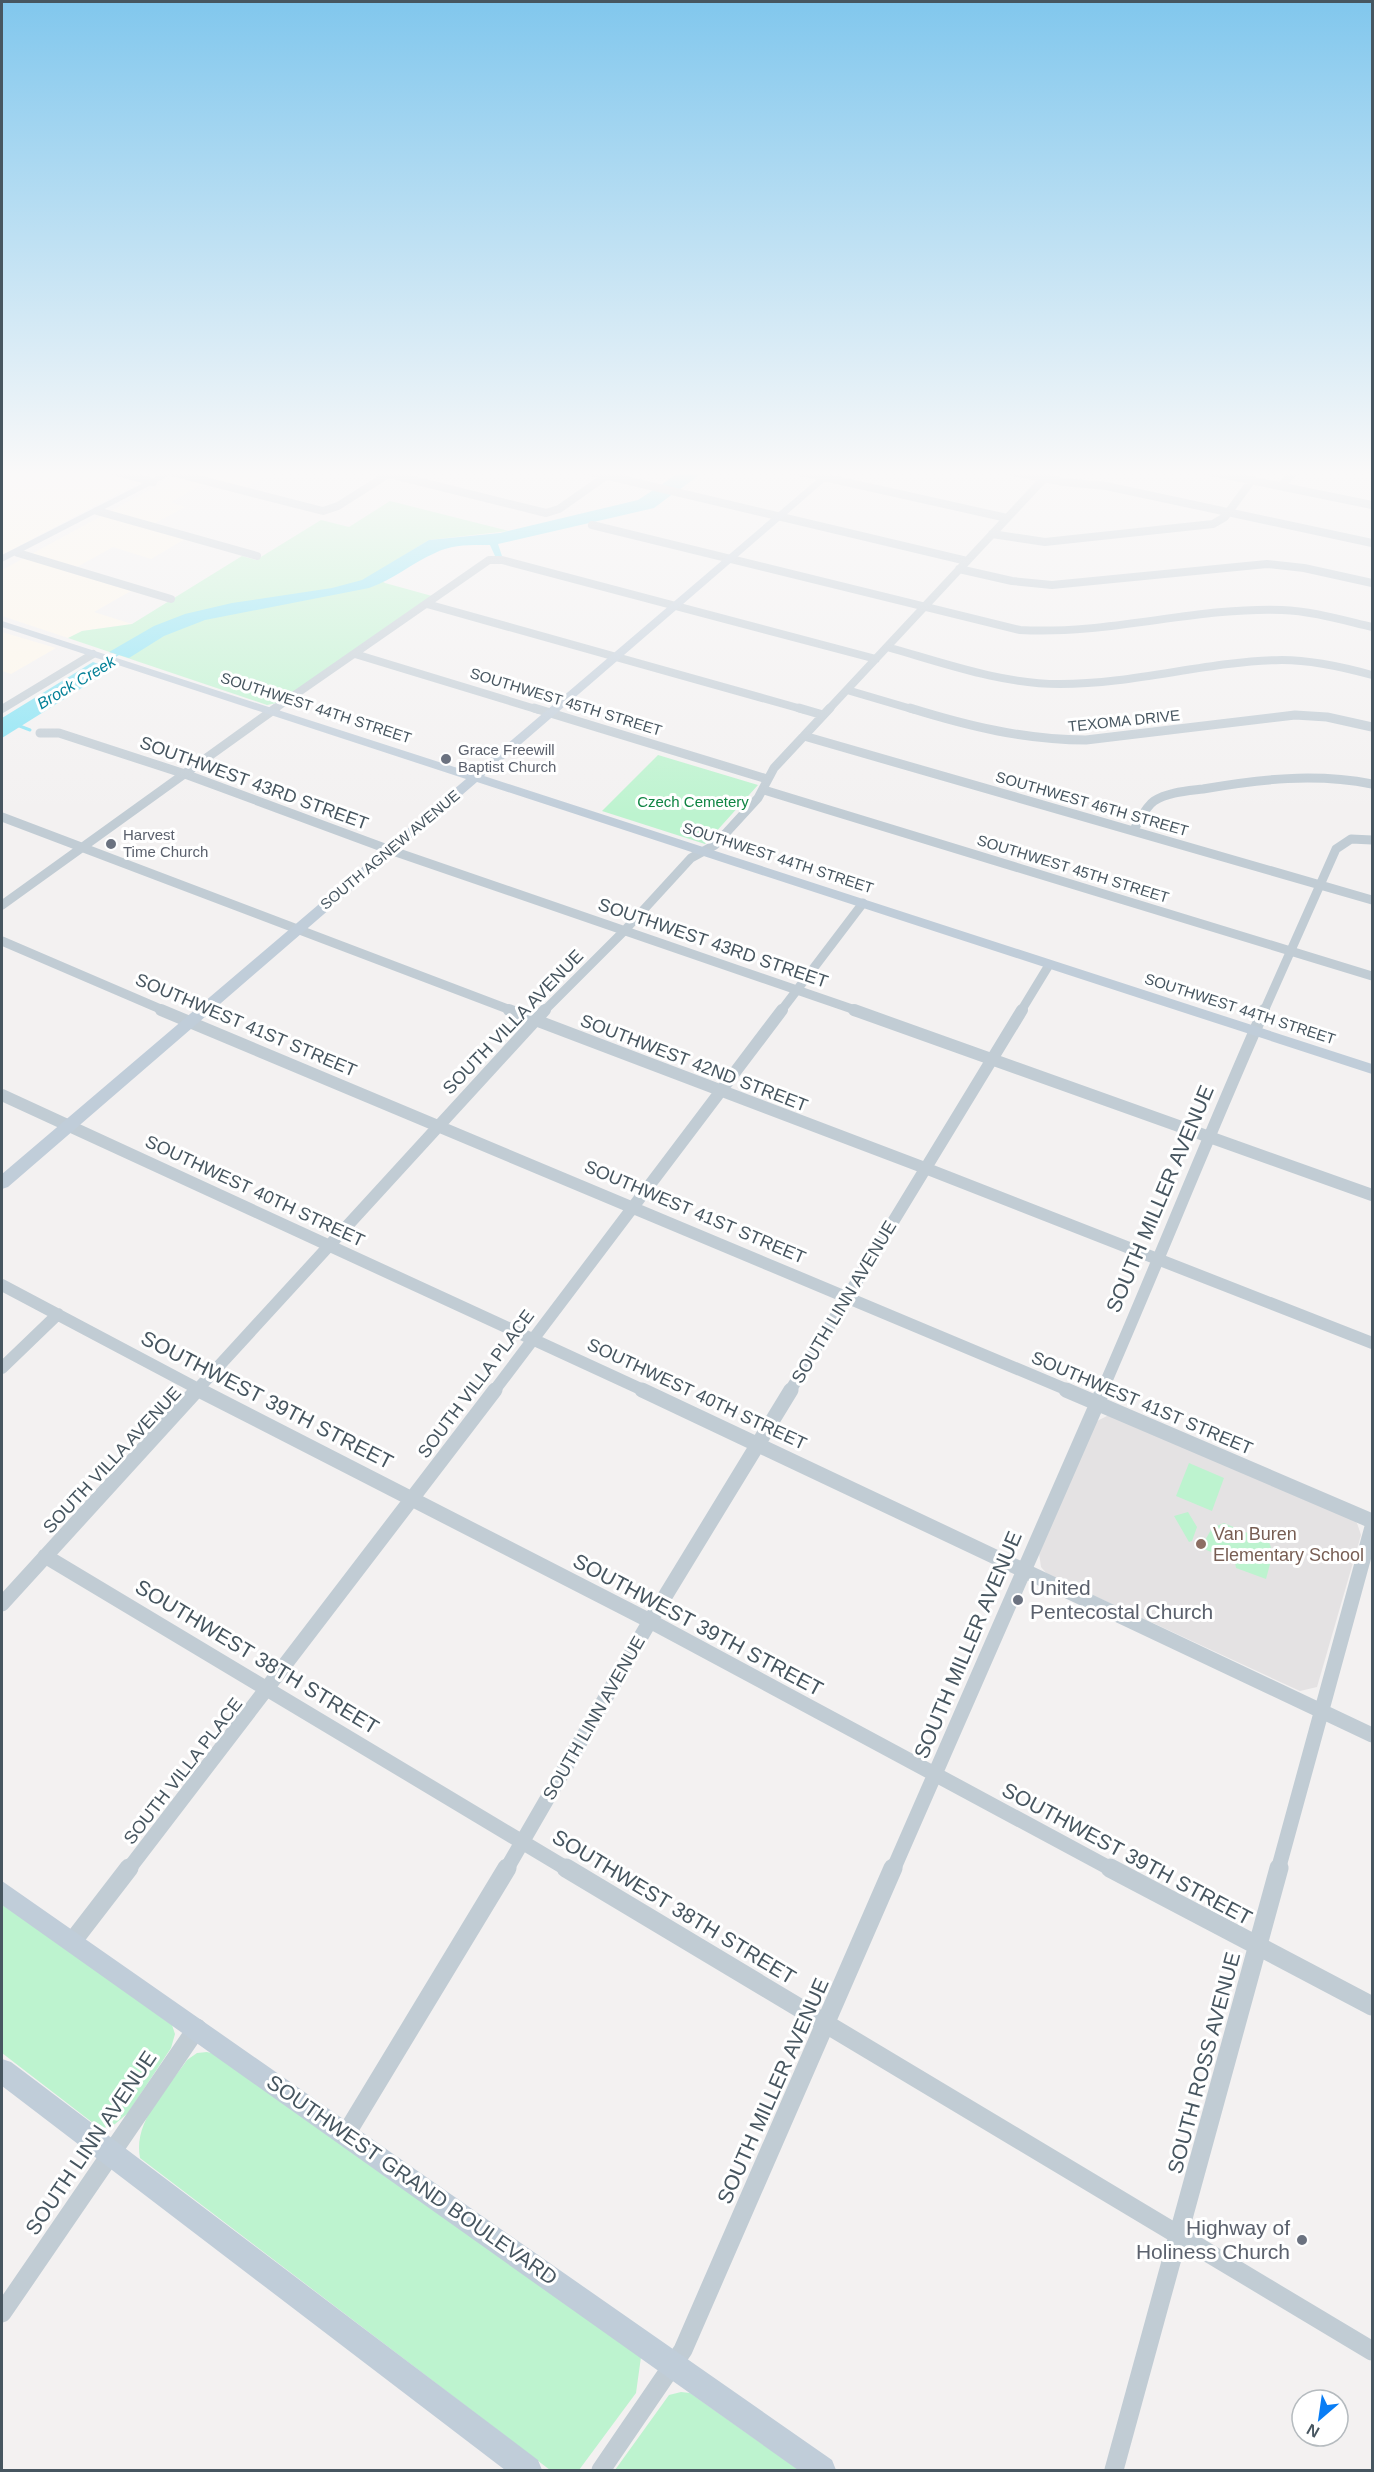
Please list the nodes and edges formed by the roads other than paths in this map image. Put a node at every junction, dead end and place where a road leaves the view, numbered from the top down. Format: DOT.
graph roads {
  1 [pos="126,585"];
  2 [pos="453,585"];
  3 [pos="596,585"];
  4 [pos="697,585"];
  5 [pos="836,585"];
  6 [pos="944,585"];
  7 [pos="171,599"];
  8 [pos="426,604"];
  9 [pos="674,605"];
  10 [pos="924,607"];
  11 [pos="2,624"];
  12 [pos="1372,627"];
  13 [pos="887,647"];
  14 [pos="93,654"];
  15 [pos="356,654"];
  16 [pos="615,657"];
  17 [pos="876,659"];
  18 [pos="1372,675"];
  19 [pos="847,690"];
  20 [pos="2,709"];
  21 [pos="272,711"];
  22 [pos="549,713"];
  23 [pos="823,716"];
  24 [pos="1372,727"];
  25 [pos="40,733"];
  26 [pos="804,736"];
  27 [pos="184,774"];
  28 [pos="475,777"];
  29 [pos="767,779"];
  30 [pos="1372,784"];
  31 [pos="764,790"];
  32 [pos="2,816"];
  33 [pos="1132,831"];
  34 [pos="1367,839"];
  35 [pos="83,847"];
  36 [pos="390,850"];
  37 [pos="703,852"];
  38 [pos="1321,885"];
  39 [pos="1372,900"];
  40 [pos="862,903"];
  41 [pos="2,905"];
  42 [pos="295,930"];
  43 [pos="625,930"];
  44 [pos="2,941"];
  45 [pos="1292,951"];
  46 [pos="1049,965"];
  47 [pos="1372,976"];
  48 [pos="798,990"];
  49 [pos="535,1020"];
  50 [pos="189,1022"];
  51 [pos="1255,1031"];
  52 [pos="990,1059"];
  53 [pos="1372,1069"];
  54 [pos="719,1090"];
  55 [pos="2,1095"];
  56 [pos="438,1125"];
  57 [pos="67,1126"];
  58 [pos="1208,1136"];
  59 [pos="925,1168"];
  60 [pos="2,1183"];
  61 [pos="1372,1195"];
  62 [pos="635,1206"];
  63 [pos="328,1245"];
  64 [pos="1159,1261"];
  65 [pos="2,1286"];
  66 [pos="847,1296"];
  67 [pos="58,1314"];
  68 [pos="531,1339"];
  69 [pos="1372,1343"];
  70 [pos="2,1368"];
  71 [pos="199,1390"];
  72 [pos="1094,1403"];
  73 [pos="759,1444"];
  74 [pos="412,1499"];
  75 [pos="1372,1521"];
  76 [pos="1372,1527"];
  77 [pos="45,1556"];
  78 [pos="1023,1570"];
  79 [pos="2,1604"];
  80 [pos="650,1621"];
  81 [pos="268,1690"];
  82 [pos="1322,1711"];
  83 [pos="1372,1735"];
  84 [pos="934,1776"];
  85 [pos="522,1843"];
  86 [pos="2,1892"];
  87 [pos="72,1942"];
  88 [pos="1259,1947"];
  89 [pos="1372,2006"];
  90 [pos="826,2024"];
  91 [pos="197,2028"];
  92 [pos="2,2071"];
  93 [pos="346,2134"];
  94 [pos="111,2154"];
  95 [pos="1180,2235"];
  96 [pos="2,2313"];
  97 [pos="1372,2351"];
  98 [pos="672,2366"];
  99 [pos="528,2470"];
  100 [pos="601,2470"];
  101 [pos="822,2470"];
  102 [pos="1114,2470"];
  1 -- 7 [label="street"];
  2 -- 8 [label="street"];
  3 -- 9 [label="street"];
  4 -- 9 [label="street, SOUTH AGNEW AVENUE"];
  5 -- 10 [label="street"];
  6 -- 10 [label="street, SOUTH VILLA AVENUE"];
  8 -- 15 [label="street"];
  8 -- 16 [label="street"];
  9 -- 16 [label="street, SOUTH AGNEW AVENUE"];
  9 -- 17 [label="street"];
  10 -- 12 [label="street"];
  10 -- 13 [label="street, SOUTH VILLA AVENUE"];
  11 -- 14 [label="street, SOUTHWEST 44TH STREET"];
  13 -- 17 [label="street, SOUTH VILLA AVENUE"];
  13 -- 18 [label="street"];
  14 -- 20 [label="street"];
  14 -- 21 [label="street, SOUTHWEST 44TH STREET"];
  15 -- 21 [label="street"];
  15 -- 22 [label="street, SOUTHWEST 45TH STREET"];
  16 -- 22 [label="street, SOUTH AGNEW AVENUE"];
  16 -- 23 [label="street"];
  17 -- 19 [label="street, SOUTH VILLA AVENUE"];
  19 -- 23 [label="street, SOUTH VILLA AVENUE"];
  19 -- 24 [label="street, TEXOMA DRIVE"];
  21 -- 27 [label="street"];
  21 -- 28 [label="street, SOUTHWEST 44TH STREET"];
  22 -- 28 [label="street, SOUTH AGNEW AVENUE"];
  22 -- 29 [label="street, SOUTHWEST 45TH STREET"];
  23 -- 26 [label="street, SOUTH VILLA AVENUE"];
  25 -- 27 [label="street, SOUTHWEST 43RD STREET"];
  26 -- 29 [label="street, SOUTH VILLA AVENUE"];
  26 -- 33 [label="street, SOUTHWEST 46TH STREET"];
  27 -- 35 [label="street"];
  27 -- 36 [label="street, SOUTHWEST 43RD STREET"];
  28 -- 36 [label="street, SOUTH AGNEW AVENUE"];
  28 -- 37 [label="street, SOUTHWEST 44TH STREET"];
  29 -- 31 [label="street, SOUTH VILLA AVENUE"];
  30 -- 33 [label="street"];
  31 -- 37 [label="street, SOUTH VILLA AVENUE"];
  31 -- 45 [label="street, SOUTHWEST 45TH STREET"];
  32 -- 35 [label="street, SOUTHWEST 42ND STREET"];
  33 -- 38 [label="street, SOUTHWEST 46TH STREET"];
  34 -- 38 [label="street, SOUTH MILLER AVENUE"];
  35 -- 41 [label="street"];
  35 -- 42 [label="street, SOUTHWEST 42ND STREET"];
  36 -- 42 [label="street, SOUTH AGNEW AVENUE"];
  36 -- 43 [label="street, SOUTHWEST 43RD STREET"];
  37 -- 40 [label="street, SOUTHWEST 44TH STREET"];
  37 -- 43 [label="street, SOUTH VILLA AVENUE"];
  38 -- 39 [label="street, SOUTHWEST 46TH STREET"];
  38 -- 45 [label="street, SOUTH MILLER AVENUE"];
  40 -- 46 [label="street, SOUTHWEST 44TH STREET"];
  40 -- 48 [label="street, SOUTH VILLA PLACE"];
  42 -- 49 [label="street, SOUTHWEST 42ND STREET"];
  42 -- 50 [label="street, SOUTH AGNEW AVENUE"];
  43 -- 48 [label="street, SOUTHWEST 43RD STREET"];
  43 -- 49 [label="street, SOUTH VILLA AVENUE"];
  44 -- 50 [label="street, SOUTHWEST 41ST STREET"];
  45 -- 47 [label="street, SOUTHWEST 45TH STREET"];
  45 -- 51 [label="street, SOUTH MILLER AVENUE"];
  46 -- 51 [label="street, SOUTHWEST 44TH STREET"];
  46 -- 52 [label="street, SOUTH LINN AVENUE"];
  48 -- 52 [label="street, SOUTHWEST 43RD STREET"];
  48 -- 54 [label="street, SOUTH VILLA PLACE"];
  49 -- 54 [label="street, SOUTHWEST 42ND STREET"];
  49 -- 56 [label="street, SOUTH VILLA AVENUE"];
  50 -- 56 [label="street, SOUTHWEST 41ST STREET"];
  50 -- 57 [label="street, SOUTH AGNEW AVENUE"];
  51 -- 53 [label="street, SOUTHWEST 44TH STREET"];
  51 -- 58 [label="street, SOUTH MILLER AVENUE"];
  52 -- 58 [label="street, SOUTHWEST 43RD STREET"];
  52 -- 59 [label="street, SOUTH LINN AVENUE"];
  54 -- 59 [label="street, SOUTHWEST 42ND STREET"];
  54 -- 62 [label="street, SOUTH VILLA PLACE"];
  55 -- 57 [label="street, SOUTHWEST 40TH STREET"];
  56 -- 62 [label="street, SOUTHWEST 41ST STREET"];
  56 -- 63 [label="street, SOUTH VILLA AVENUE"];
  57 -- 60 [label="street, SOUTH AGNEW AVENUE"];
  57 -- 63 [label="street, SOUTHWEST 40TH STREET"];
  58 -- 61 [label="street, SOUTHWEST 43RD STREET"];
  58 -- 64 [label="street, SOUTH MILLER AVENUE"];
  59 -- 64 [label="street, SOUTHWEST 42ND STREET"];
  59 -- 66 [label="street, SOUTH LINN AVENUE"];
  62 -- 66 [label="street, SOUTHWEST 41ST STREET"];
  62 -- 68 [label="street, SOUTH VILLA PLACE"];
  63 -- 68 [label="street, SOUTHWEST 40TH STREET"];
  63 -- 71 [label="street, SOUTH VILLA AVENUE"];
  64 -- 69 [label="street, SOUTHWEST 42ND STREET"];
  64 -- 72 [label="street, SOUTH MILLER AVENUE"];
  65 -- 67 [label="street, SOUTHWEST 39TH STREET"];
  66 -- 72 [label="street, SOUTHWEST 41ST STREET"];
  66 -- 73 [label="street, SOUTH LINN AVENUE"];
  67 -- 70 [label="street"];
  67 -- 71 [label="street, SOUTHWEST 39TH STREET"];
  68 -- 73 [label="street, SOUTHWEST 40TH STREET"];
  68 -- 74 [label="street, SOUTH VILLA PLACE"];
  71 -- 74 [label="street, SOUTHWEST 39TH STREET"];
  71 -- 77 [label="street, SOUTH VILLA AVENUE"];
  72 -- 75 [label="street, SOUTHWEST 41ST STREET"];
  72 -- 78 [label="street, SOUTH MILLER AVENUE"];
  73 -- 78 [label="street, SOUTHWEST 40TH STREET"];
  73 -- 80 [label="street, SOUTH LINN AVENUE"];
  74 -- 80 [label="street, SOUTHWEST 39TH STREET"];
  74 -- 81 [label="street, SOUTH VILLA PLACE"];
  76 -- 82 [label="street, SOUTH ROSS AVENUE"];
  77 -- 79 [label="street, SOUTH VILLA AVENUE"];
  77 -- 81 [label="street, SOUTHWEST 38TH STREET"];
  78 -- 82 [label="street, SOUTHWEST 40TH STREET"];
  78 -- 84 [label="street, SOUTH MILLER AVENUE"];
  80 -- 84 [label="street, SOUTHWEST 39TH STREET"];
  80 -- 85 [label="street, SOUTH LINN AVENUE"];
  81 -- 85 [label="street, SOUTHWEST 38TH STREET"];
  81 -- 87 [label="street, SOUTH VILLA PLACE"];
  82 -- 83 [label="street, SOUTHWEST 40TH STREET"];
  82 -- 88 [label="street, SOUTH ROSS AVENUE"];
  84 -- 88 [label="street, SOUTHWEST 39TH STREET"];
  84 -- 90 [label="street, SOUTH MILLER AVENUE"];
  85 -- 90 [label="street, SOUTHWEST 38TH STREET"];
  85 -- 93 [label="street, SOUTH LINN AVENUE"];
  86 -- 87 [label="street, SOUTHWEST GRAND BOULEVARD"];
  87 -- 91 [label="street, SOUTHWEST GRAND BOULEVARD"];
  88 -- 89 [label="street, SOUTHWEST 39TH STREET"];
  88 -- 95 [label="street, SOUTH ROSS AVENUE"];
  90 -- 95 [label="street, SOUTHWEST 38TH STREET"];
  90 -- 98 [label="street, SOUTH MILLER AVENUE"];
  91 -- 93 [label="street, SOUTHWEST GRAND BOULEVARD"];
  91 -- 94 [label="street, SOUTH LINN AVENUE"];
  92 -- 94 [label="street"];
  93 -- 98 [label="street, SOUTHWEST GRAND BOULEVARD"];
  94 -- 96 [label="street, SOUTH LINN AVENUE"];
  94 -- 99 [label="street"];
  95 -- 97 [label="street, SOUTHWEST 38TH STREET"];
  95 -- 102 [label="street, SOUTH ROSS AVENUE"];
  98 -- 100 [label="street, SOUTH MILLER AVENUE"];
  98 -- 101 [label="street, SOUTHWEST GRAND BOULEVARD"];
}
